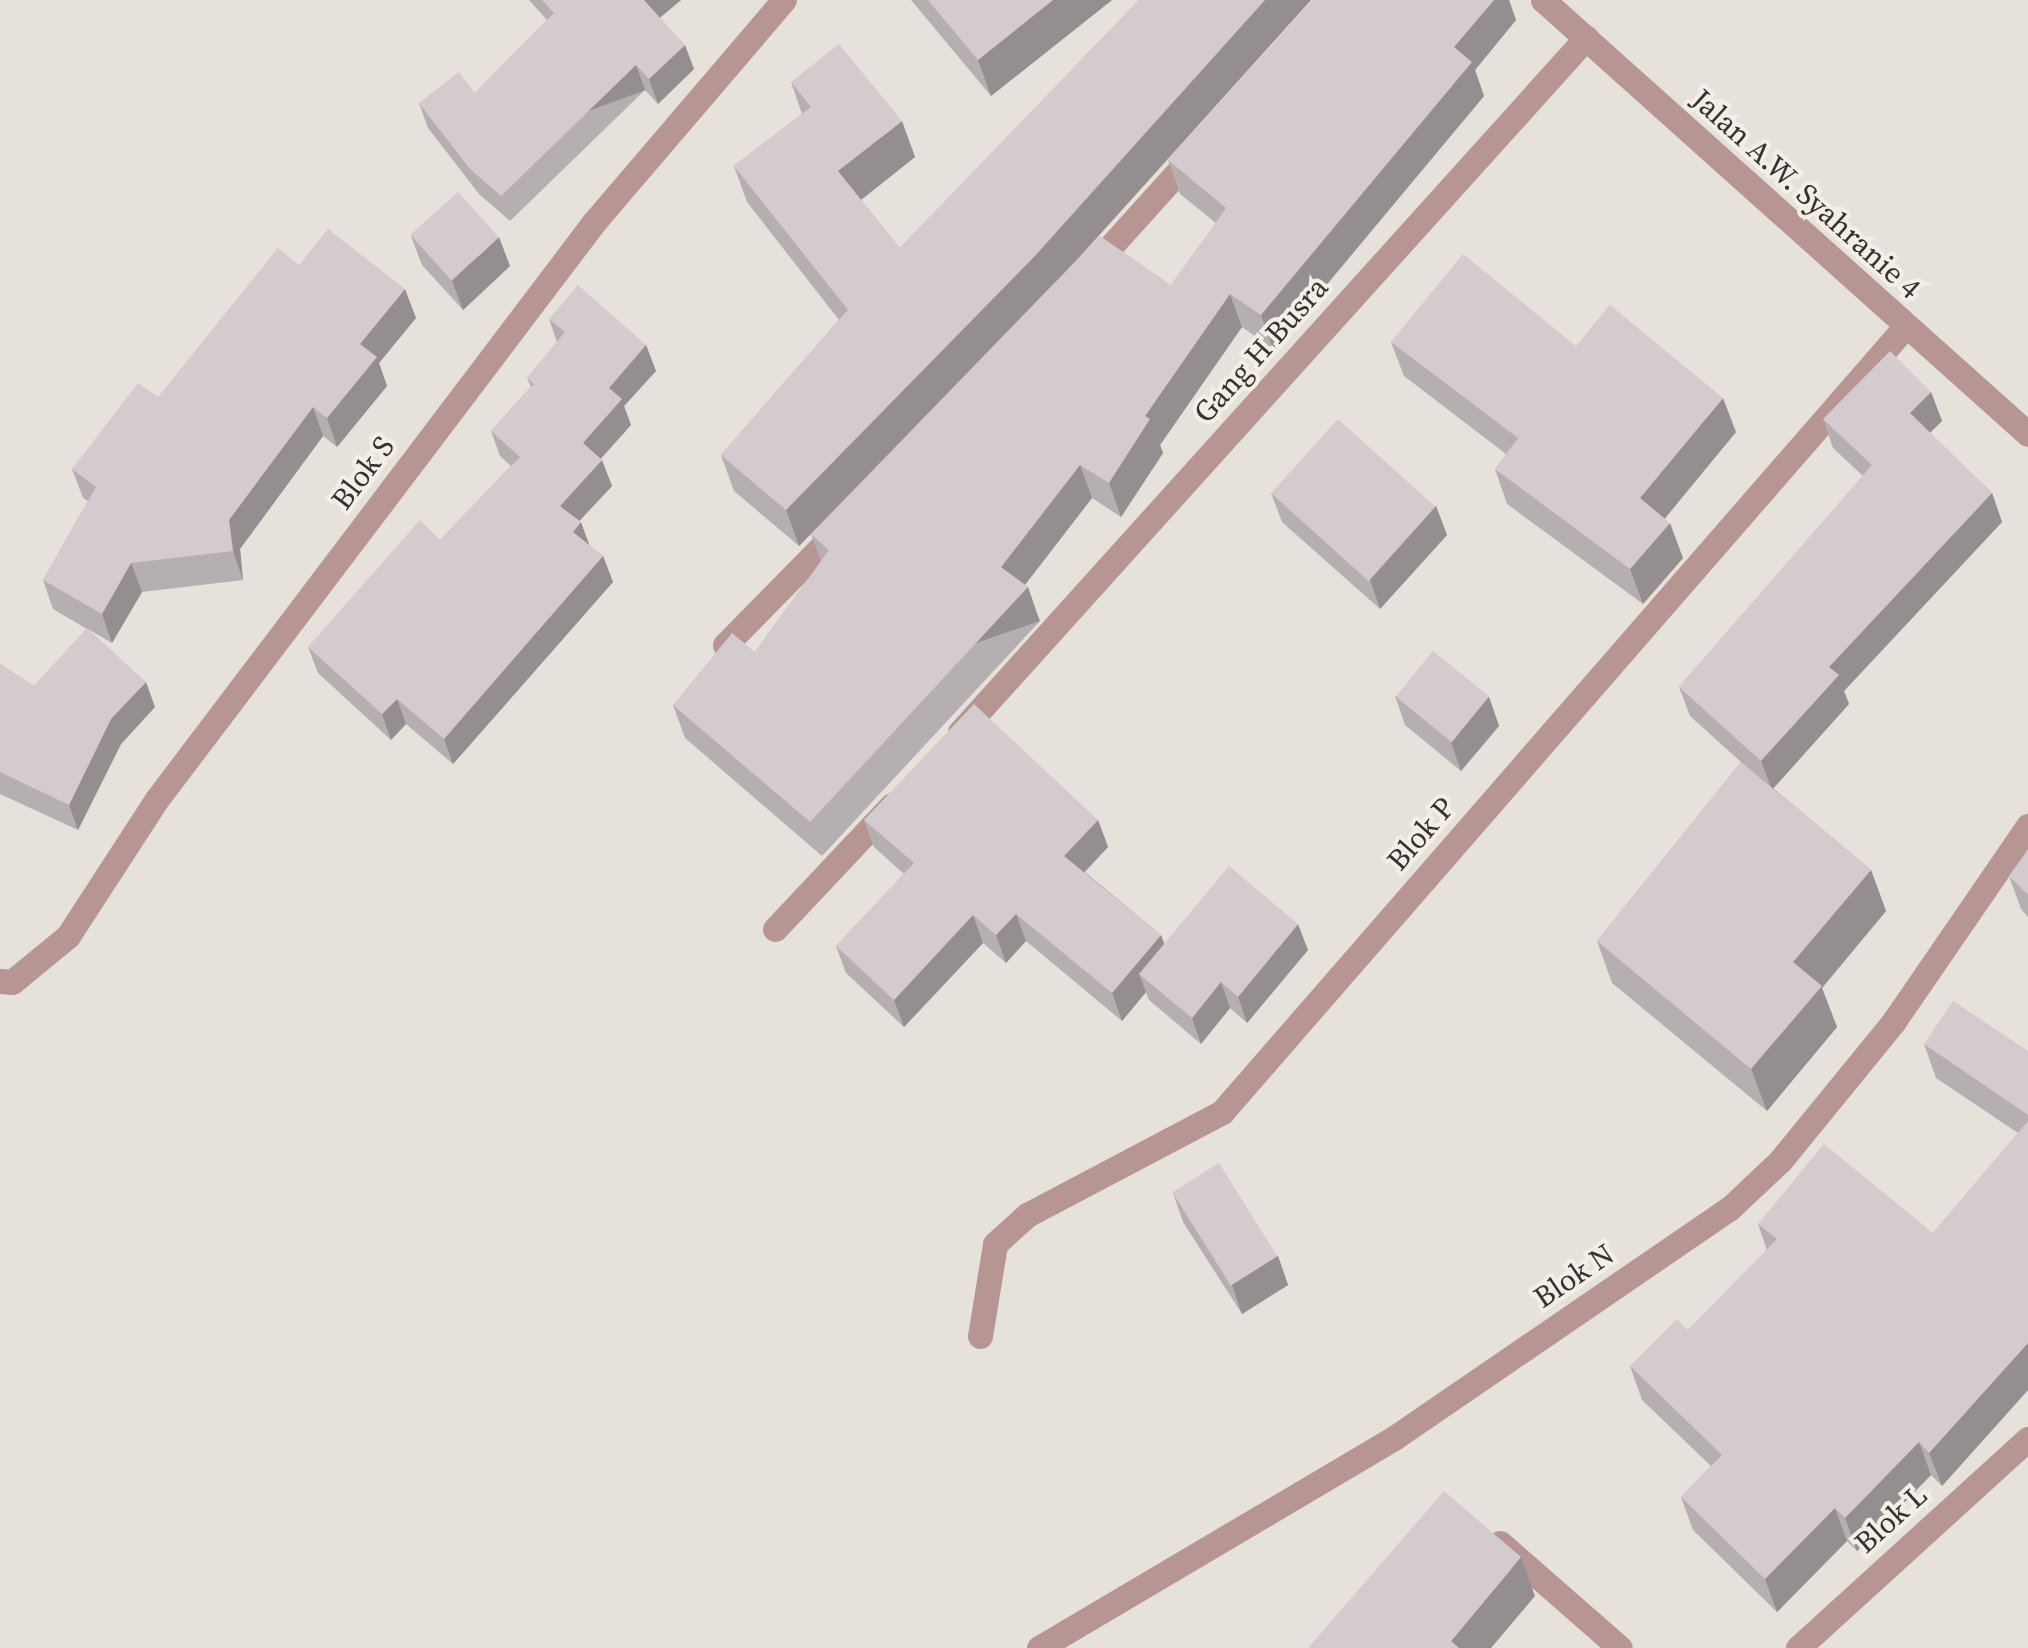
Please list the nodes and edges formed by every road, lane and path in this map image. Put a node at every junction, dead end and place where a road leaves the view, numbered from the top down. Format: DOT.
graph roads {
  1 [pos="784,0"];
  2 [pos="1543,0"];
  3 [pos="1586,38"];
  4 [pos="1216,130"];
  5 [pos="1072,289"];
  6 [pos="1904,328"];
  7 [pos="2028,434"];
  8 [pos="864,503"];
  9 [pos="725,645"];
  10 [pos="945,748"];
  11 [pos="906,790"];
  12 [pos="2028,826"];
  13 [pos="775,928"];
  14 [pos="0,982"];
  15 [pos="980,1336"];
  16 [pos="2028,1439"];
  17 [pos="1482,1528"];
  18 [pos="1039,1648"];
  19 [pos="1620,1648"];
  20 [pos="1798,1648"];
  1 -- 14 [label="street, Blok S"];
  2 -- 3 [label="street, Jalan A.W. Syahranie 4"];
  3 -- 6 [label="street, Jalan A.W. Syahranie 4"];
  3 -- 10 [label="street, Gang H Busra"];
  4 -- 5 [label="street"];
  6 -- 7 [label="street, Jalan A.W. Syahranie 4"];
  6 -- 15 [label="street, Blok P"];
  8 -- 9 [label="street"];
  11 -- 13 [label="street"];
  12 -- 18 [label="street, Blok N"];
  16 -- 20 [label="street, Blok L"];
  17 -- 19 [label="street"];
}
